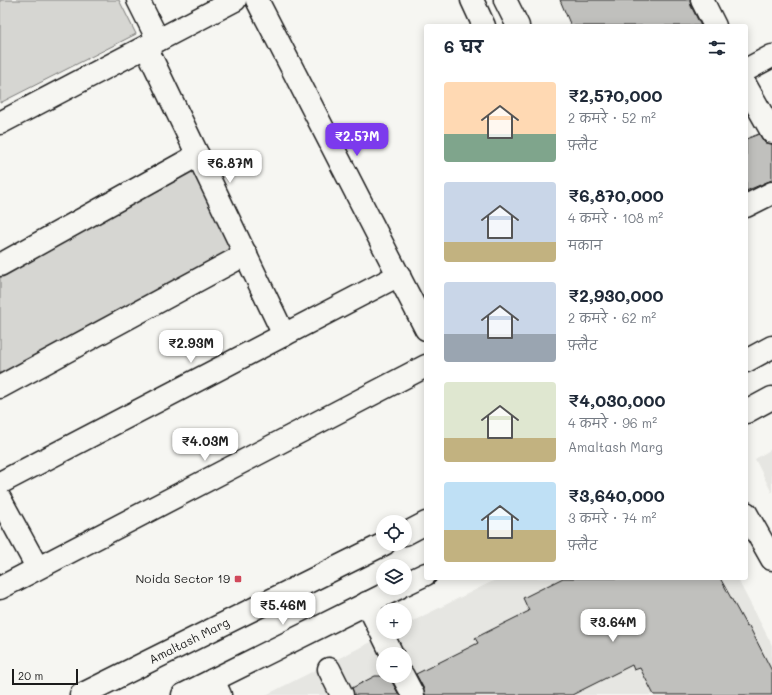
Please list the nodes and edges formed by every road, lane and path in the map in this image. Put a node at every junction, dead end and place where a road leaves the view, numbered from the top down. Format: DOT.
graph roads {
  1 [pos="138,0"];
  2 [pos="235,0"];
  3 [pos="257,0"];
  4 [pos="472,0"];
  5 [pos="505,0"];
  6 [pos="702,0"];
  7 [pos="483,24"];
  8 [pos="517,24"];
  9 [pos="714,24"];
  10 [pos="152,44"];
  11 [pos="772,56"];
  12 [pos="748,69"];
  13 [pos="748,90"];
  14 [pos="0,123"];
  15 [pos="772,132"];
  16 [pos="198,155"];
  17 [pos="772,193"];
  18 [pos="748,205"];
  19 [pos="246,254"];
  20 [pos="0,265"];
  21 [pos="399,275"];
  22 [pos="424,325"];
  23 [pos="284,335"];
  24 [pos="424,367"];
  25 [pos="0,387"];
  26 [pos="772,398"];
  27 [pos="748,411"];
  28 [pos="0,483"];
  29 [pos="0,499"];
  30 [pos="748,517"];
  31 [pos="424,524"];
  32 [pos="412,530"];
  33 [pos="376,548"];
  34 [pos="772,559"];
  35 [pos="38,568"];
  36 [pos="424,575"];
  37 [pos="412,581"];
  38 [pos="0,588"];
  39 [pos="384,595"];
  40 [pos="367,603"];
  41 [pos="389,647"];
  42 [pos="329,669"];
  43 [pos="407,683"];
  44 [pos="217,688"];
  45 [pos="81,695"];
  46 [pos="183,695"];
  47 [pos="342,695"];
  48 [pos="413,695"];
  1 -- 10 [label="street"];
  2 -- 10 [label="street"];
  3 -- 21 [label="street"];
  4 -- 7 [label="street"];
  5 -- 8 [label="street"];
  6 -- 9 [label="street"];
  10 -- 14 [label="street"];
  10 -- 16 [label="street"];
  11 -- 12 [label="street"];
  13 -- 15 [label="street"];
  16 -- 19 [label="street"];
  16 -- 20 [label="street"];
  17 -- 18 [label="street"];
  19 -- 23 [label="street"];
  19 -- 25 [label="street"];
  21 -- 22 [label="street"];
  21 -- 23 [label="street"];
  23 -- 28 [label="street"];
  24 -- 35 [label="street"];
  26 -- 27 [label="street"];
  29 -- 35 [label="street"];
  30 -- 34 [label="street"];
  31 -- 32 [label="street"];
  33 -- 45 [label="street, Amaltash Marg"];
  35 -- 38 [label="street"];
  36 -- 37 [label="street"];
  39 -- 40 [label="street"];
  40 -- 41 [label="street"];
  40 -- 44 [label="street"];
  42 -- 47 [label="street"];
  43 -- 48 [label="street"];
  44 -- 46 [label="street"];
}
